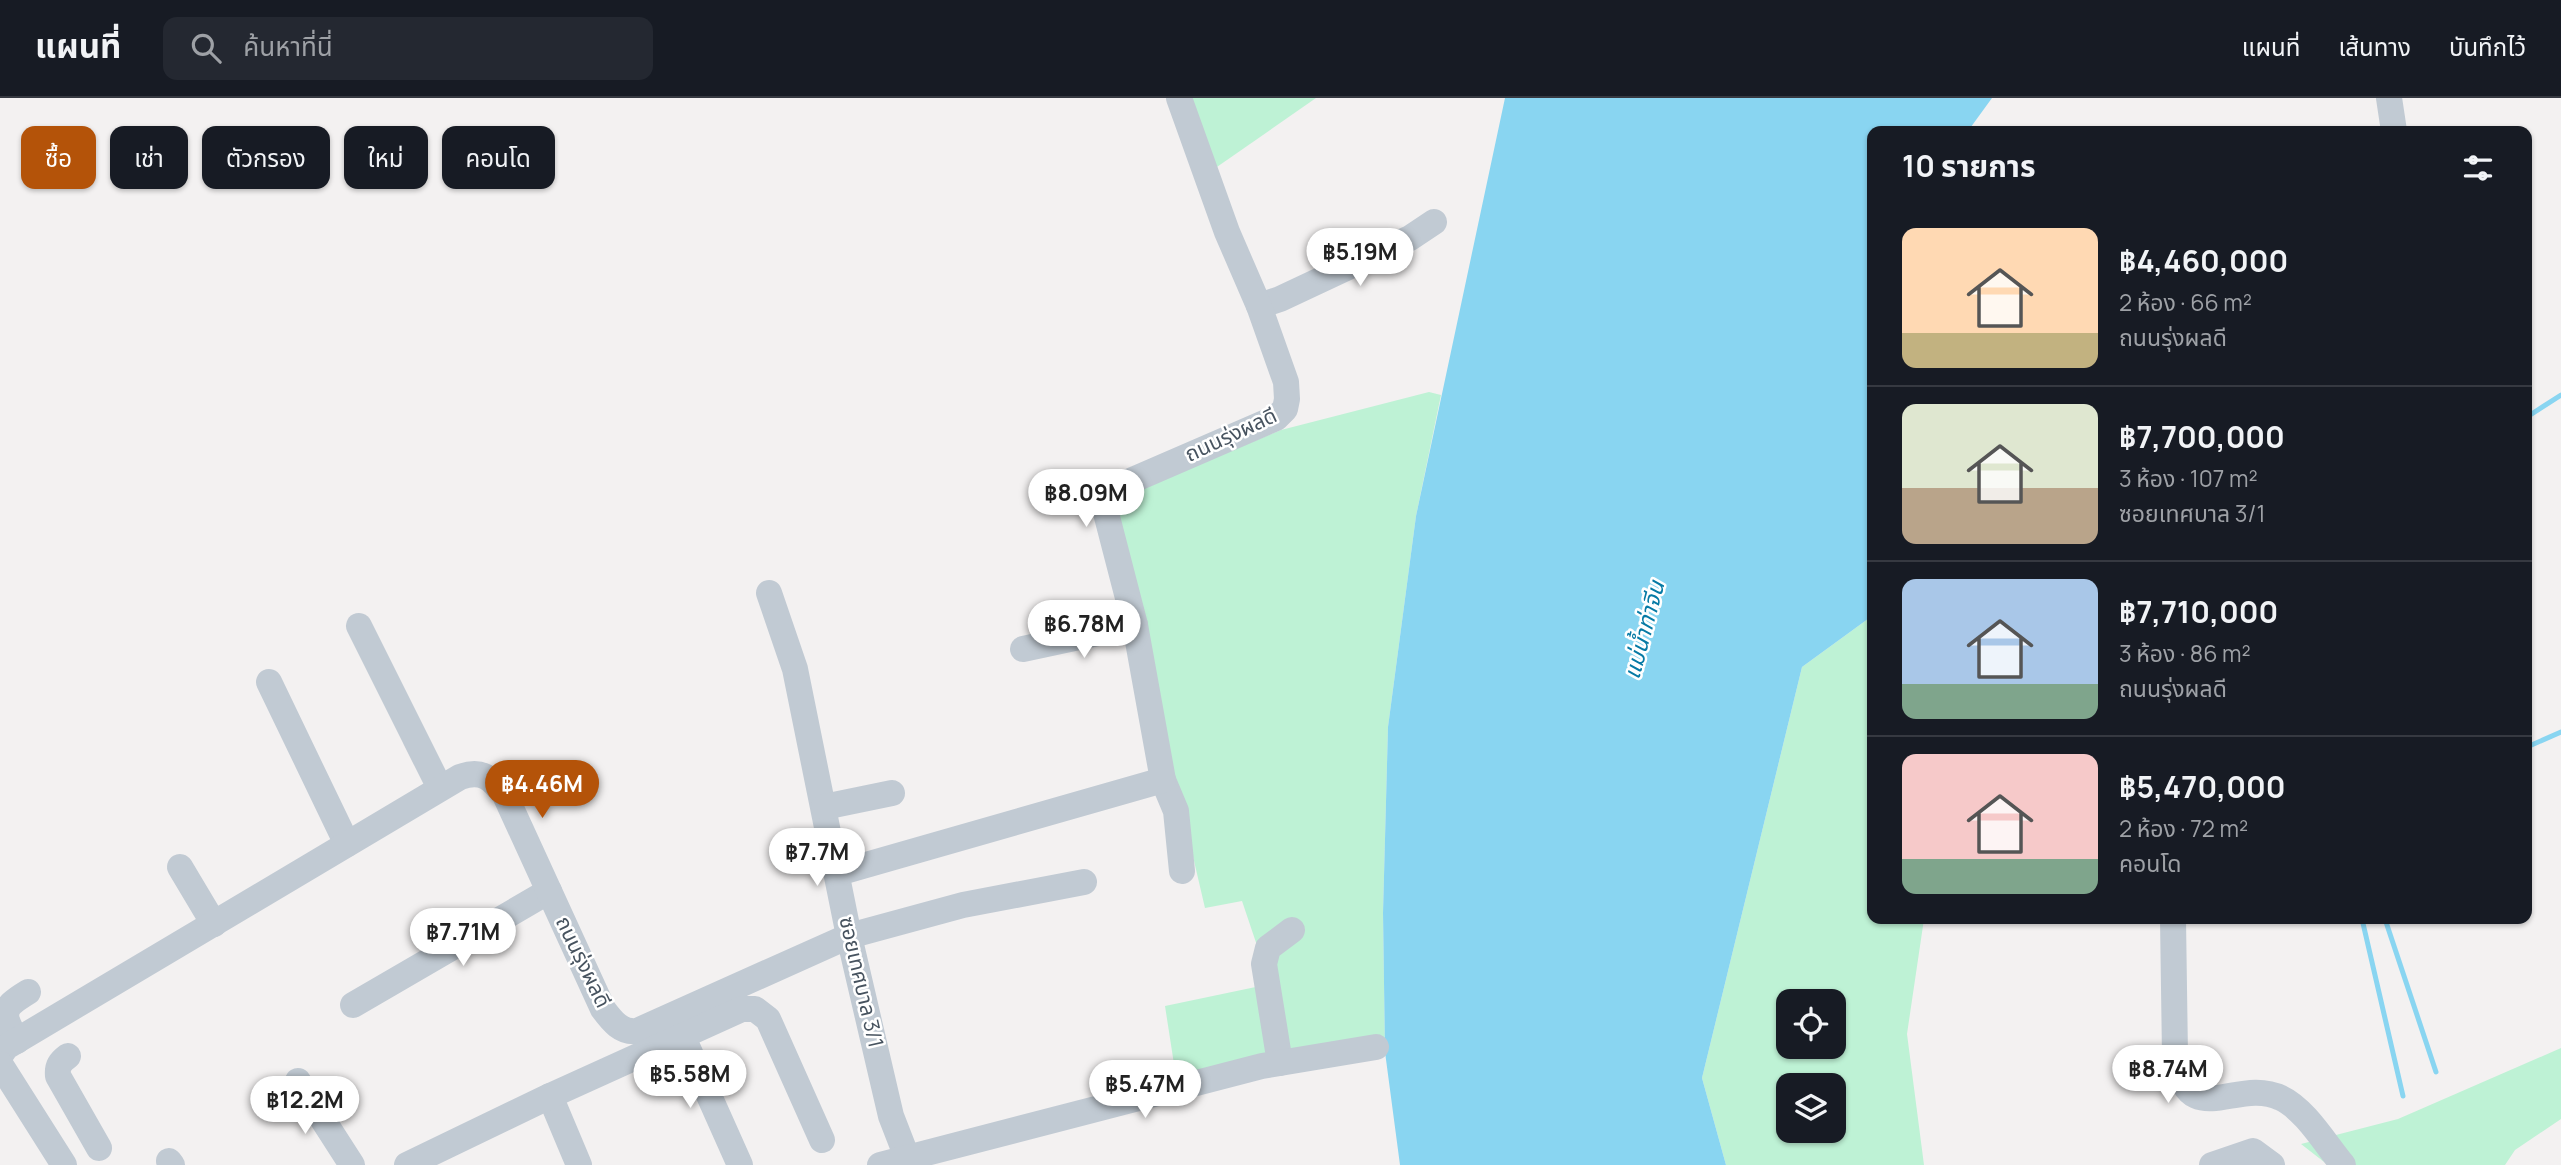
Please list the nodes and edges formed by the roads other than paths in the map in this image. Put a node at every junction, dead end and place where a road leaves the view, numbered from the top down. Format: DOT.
graph roads {
  1 [pos="1179,98"];
  2 [pos="2389,98"];
  3 [pos="2393,126"];
  4 [pos="1434,222"];
  5 [pos="1259,306"];
  6 [pos="769,593"];
  7 [pos="1135,625"];
  8 [pos="359,626"];
  9 [pos="1023,649"];
  10 [pos="269,682"];
  11 [pos="1163,780"];
  12 [pos="440,788"];
  13 [pos="892,793"];
  14 [pos="824,807"];
  15 [pos="348,844"];
  16 [pos="180,867"];
  17 [pos="1182,871"];
  18 [pos="838,873"];
  19 [pos="1084,882"];
  20 [pos="549,891"];
  21 [pos="214,924"];
  22 [pos="2174,924"];
  23 [pos="1292,930"];
  24 [pos="849,936"];
  25 [pos="28,992"];
  26 [pos="352,1005"];
  27 [pos="682,1035"];
  28 [pos="1376,1047"];
  29 [pos="9,1049"];
  30 [pos="68,1056"];
  31 [pos="1280,1063"];
  32 [pos="0,1064"];
  33 [pos="298,1081"];
  34 [pos="63,1088"];
  35 [pos="550,1096"];
  36 [pos="28,1107"];
  37 [pos="822,1140"];
  38 [pos="99,1148"];
  39 [pos="423,1161"];
  40 [pos="909,1161"];
  41 [pos="64,1165"];
  42 [pos="352,1165"];
  43 [pos="579,1165"];
  44 [pos="740,1165"];
  45 [pos="880,1165"];
  46 [pos="2212,1165"];
  47 [pos="2272,1165"];
  48 [pos="2343,1165"];
  1 -- 5 [label="street, ถนนรุ่งผลดี"];
  2 -- 3 [label="street"];
  4 -- 5 [label="street"];
  5 -- 7 [label="street, ถนนรุ่งผลดี"];
  6 -- 14 [label="street, ซอยเทศบาล 3/1"];
  7 -- 9 [label="street"];
  7 -- 11 [label="street, ถนนรุ่งผลดี"];
  8 -- 12 [label="street"];
  10 -- 15 [label="street"];
  11 -- 17 [label="street, ถนนรุ่งผลดี"];
  11 -- 18 [label="street"];
  12 -- 15 [label="street, ถนนรุ่งผลดี"];
  12 -- 20 [label="street, ถนนรุ่งผลดี"];
  13 -- 14 [label="street"];
  14 -- 18 [label="street, ซอยเทศบาล 3/1"];
  15 -- 21 [label="street, ถนนรุ่งผลดี"];
  16 -- 21 [label="street"];
  18 -- 24 [label="street, ซอยเทศบาล 3/1"];
  19 -- 24 [label="street, ถนนรุ่งผลดี"];
  20 -- 24 [label="street, ถนนรุ่งผลดี"];
  20 -- 26 [label="street"];
  21 -- 29 [label="street, ถนนรุ่งผลดี"];
  22 -- 48 [label="street"];
  23 -- 31 [label="street"];
  24 -- 40 [label="street, ซอยเทศบาล 3/1"];
  25 -- 29 [label="street"];
  27 -- 35 [label="street"];
  27 -- 37 [label="street"];
  27 -- 44 [label="street"];
  28 -- 31 [label="street"];
  30 -- 34 [label="street"];
  31 -- 40 [label="street"];
  32 -- 36 [label="street"];
  33 -- 42 [label="street"];
  34 -- 36 [label="street"];
  34 -- 38 [label="street"];
  35 -- 39 [label="street"];
  35 -- 43 [label="street"];
  36 -- 41 [label="street"];
  40 -- 45 [label="street"];
  46 -- 47 [label="street"];
}
